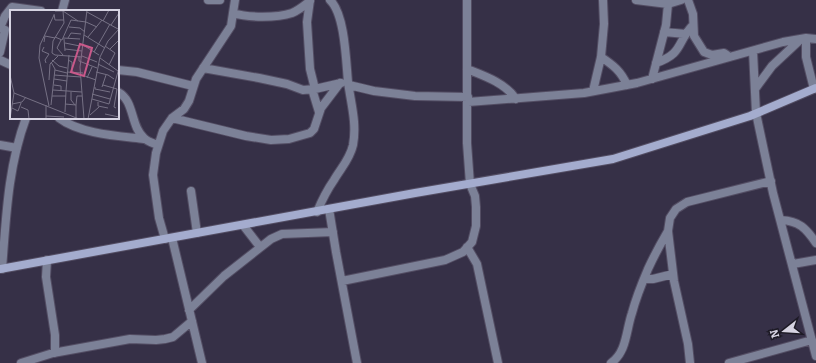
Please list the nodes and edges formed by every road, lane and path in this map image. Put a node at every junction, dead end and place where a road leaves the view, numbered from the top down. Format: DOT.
graph roads {
  1 [pos="65,0"];
  2 [pos="208,0"];
  3 [pos="220,0"];
  4 [pos="235,0"];
  5 [pos="310,0"];
  6 [pos="330,0"];
  7 [pos="467,0"];
  8 [pos="603,0"];
  9 [pos="636,0"];
  10 [pos="681,0"];
  11 [pos="688,0"];
  12 [pos="11,4"];
  13 [pos="668,4"];
  14 [pos="35,10"];
  15 [pos="62,10"];
  16 [pos="233,13"];
  17 [pos="693,25"];
  18 [pos="4,30"];
  19 [pos="664,32"];
  20 [pos="686,34"];
  21 [pos="811,37"];
  22 [pos="753,50"];
  23 [pos="0,52"];
  24 [pos="601,57"];
  25 [pos="729,57"];
  26 [pos="0,60"];
  27 [pos="656,63"];
  28 [pos="10,64"];
  29 [pos="203,68"];
  30 [pos="467,69"];
  31 [pos="119,70"];
  32 [pos="652,79"];
  33 [pos="349,83"];
  34 [pos="340,84"];
  35 [pos="627,85"];
  36 [pos="193,86"];
  37 [pos="313,89"];
  38 [pos="755,89"];
  39 [pos="815,89"];
  40 [pos="593,91"];
  41 [pos="119,93"];
  42 [pos="516,99"];
  43 [pos="468,100"];
  44 [pos="319,112"];
  45 [pos="756,113"];
  46 [pos="172,118"];
  47 [pos="26,119"];
  48 [pos="60,119"];
  49 [pos="144,139"];
  50 [pos="0,145"];
  51 [pos="158,145"];
  52 [pos="17,148"];
  53 [pos="771,181"];
  54 [pos="470,184"];
  55 [pos="191,191"];
  56 [pos="329,209"];
  57 [pos="317,212"];
  58 [pos="781,220"];
  59 [pos="243,225"];
  60 [pos="668,231"];
  61 [pos="333,232"];
  62 [pos="198,233"];
  63 [pos="169,238"];
  64 [pos="816,243"];
  65 [pos="260,247"];
  66 [pos="467,247"];
  67 [pos="47,260"];
  68 [pos="816,260"];
  69 [pos="793,264"];
  70 [pos="1,269"];
  71 [pos="673,274"];
  72 [pos="644,280"];
  73 [pos="342,281"];
  74 [pos="189,310"];
  75 [pos="192,321"];
  76 [pos="812,340"];
  77 [pos="52,354"];
  78 [pos="816,356"];
  79 [pos="616,362"];
  80 [pos="21,363"];
  81 [pos="52,363"];
  82 [pos="202,363"];
  83 [pos="357,363"];
  84 [pos="498,363"];
  85 [pos="690,363"];
  86 [pos="729,363"];
  1 -- 15 [label="street"];
  2 -- 3 [label="street"];
  4 -- 16 [label="street"];
  5 -- 16 [label="street"];
  5 -- 37 [label="street"];
  6 -- 33 [label="street"];
  7 -- 30 [label="street"];
  8 -- 24 [label="street"];
  9 -- 13 [label="street"];
  10 -- 13 [label="street"];
  11 -- 17 [label="street"];
  12 -- 14 [label="street"];
  12 -- 18 [label="street"];
  13 -- 19 [label="street"];
  16 -- 29 [label="street"];
  17 -- 20 [label="street"];
  17 -- 25 [label="street"];
  18 -- 23 [label="street"];
  19 -- 20 [label="street"];
  19 -- 27 [label="street"];
  20 -- 27 [label="street"];
  21 -- 22 [label="street"];
  21 -- 38 [label="street"];
  21 -- 39 [label="street"];
  22 -- 25 [label="street"];
  22 -- 38 [label="street"];
  24 -- 35 [label="street"];
  24 -- 40 [label="street"];
  25 -- 32 [label="street"];
  26 -- 28 [label="street"];
  27 -- 32 [label="street"];
  29 -- 36 [label="street"];
  29 -- 37 [label="street"];
  30 -- 42 [label="street"];
  30 -- 43 [label="street"];
  31 -- 36 [label="street"];
  32 -- 35 [label="street"];
  33 -- 34 [label="street"];
  33 -- 43 [label="street"];
  33 -- 57 [label="street"];
  34 -- 37 [label="street"];
  34 -- 44 [label="street"];
  35 -- 40 [label="street"];
  36 -- 46 [label="street"];
  37 -- 44 [label="street"];
  38 -- 45 [label="street"];
  39 -- 45 [label="street"];
  40 -- 42 [label="street"];
  41 -- 49 [label="street"];
  42 -- 43 [label="street"];
  43 -- 54 [label="street"];
  44 -- 46 [label="street"];
  45 -- 53 [label="street"];
  45 -- 54 [label="street"];
  46 -- 51 [label="street"];
  47 -- 52 [label="street"];
  48 -- 49 [label="street"];
  49 -- 51 [label="street"];
  50 -- 52 [label="street"];
  51 -- 63 [label="street"];
  52 -- 70 [label="street"];
  53 -- 58 [label="street"];
  53 -- 60 [label="street"];
  54 -- 56 [label="street"];
  54 -- 66 [label="street"];
  55 -- 62 [label="street"];
  56 -- 57 [label="street"];
  56 -- 61 [label="street"];
  57 -- 59 [label="street"];
  58 -- 64 [label="street"];
  58 -- 69 [label="street"];
  59 -- 62 [label="street"];
  59 -- 65 [label="street"];
  60 -- 71 [label="street"];
  60 -- 72 [label="street"];
  61 -- 65 [label="street"];
  61 -- 73 [label="street"];
  62 -- 63 [label="street"];
  63 -- 67 [label="street"];
  63 -- 74 [label="street"];
  65 -- 74 [label="street"];
  66 -- 73 [label="street"];
  66 -- 84 [label="street"];
  67 -- 70 [label="street"];
  67 -- 77 [label="street"];
  68 -- 69 [label="street"];
  69 -- 76 [label="street"];
  71 -- 72 [label="street"];
  71 -- 85 [label="street"];
  72 -- 79 [label="street"];
  73 -- 83 [label="street"];
  74 -- 75 [label="street"];
  75 -- 77 [label="street"];
  75 -- 82 [label="street"];
  76 -- 78 [label="street"];
  76 -- 86 [label="street"];
  77 -- 80 [label="street"];
  77 -- 81 [label="street"];
}
